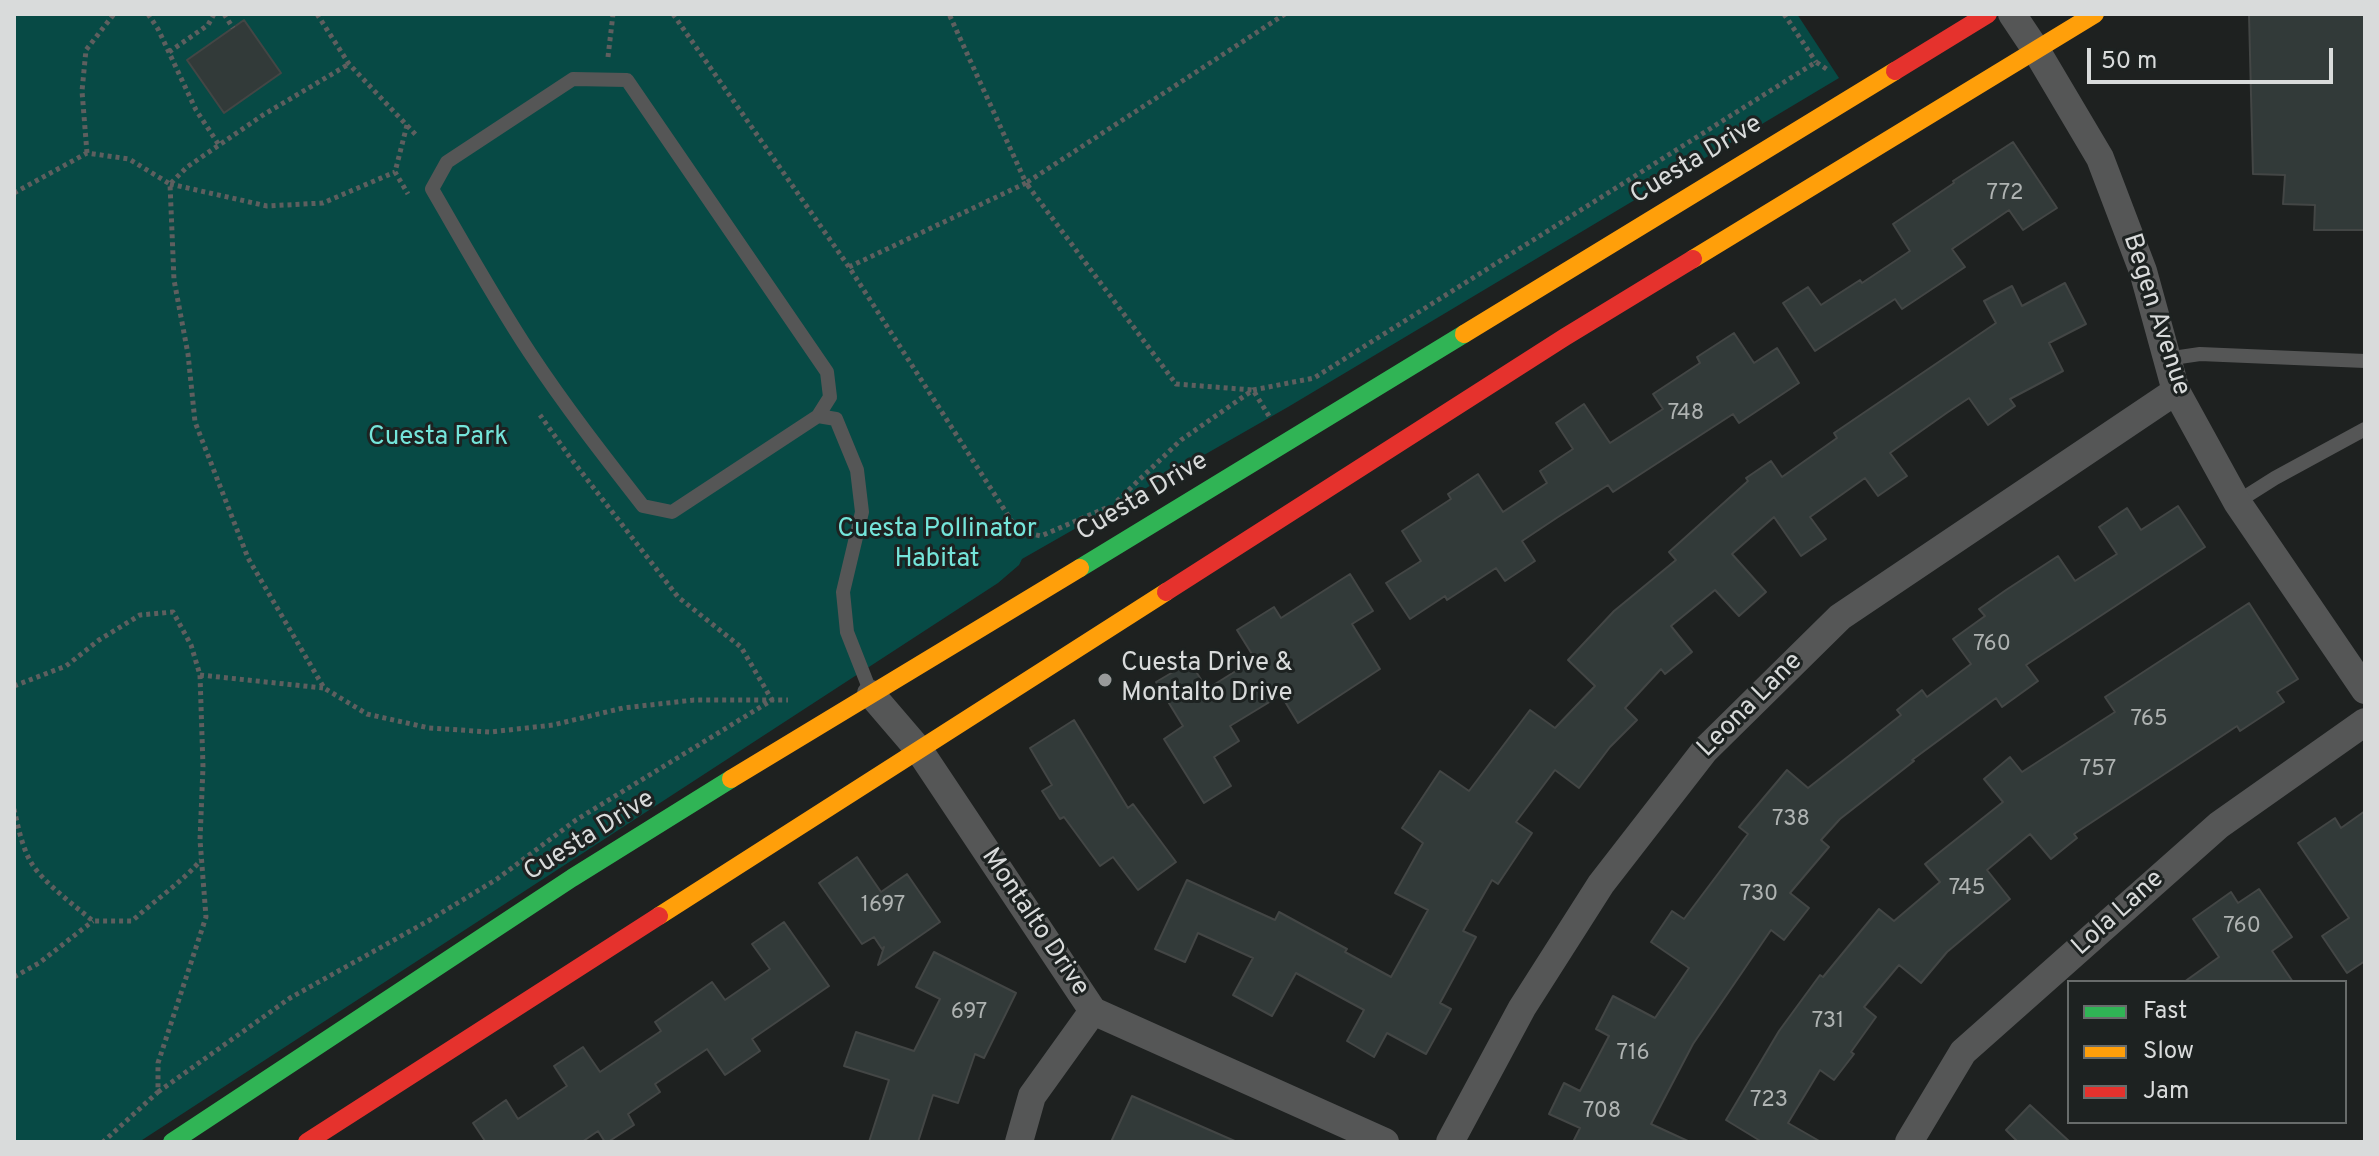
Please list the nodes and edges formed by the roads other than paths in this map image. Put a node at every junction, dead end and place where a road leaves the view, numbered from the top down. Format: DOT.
graph roads {
  1 [pos="1988,14"];
  2 [pos="2012,14"];
  3 [pos="2095,14"];
  4 [pos="2036,50"];
  5 [pos="2166,359"];
  6 [pos="2365,361"];
  7 [pos="2176,391"];
  8 [pos="818,416"];
  9 [pos="2365,429"];
  10 [pos="2237,502"];
  11 [pos="2365,690"];
  12 [pos="871,694"];
  13 [pos="2365,722"];
  14 [pos="919,750"];
  15 [pos="1093,1011"];
  16 [pos="172,1142"];
  17 [pos="307,1142"];
  18 [pos="1019,1142"];
  19 [pos="1385,1142"];
  20 [pos="1450,1142"];
  21 [pos="1909,1142"];
  1 -- 12 [label="main road, Cuesta Drive"];
  2 -- 4 [label="street, Begen Avenue"];
  3 -- 4 [label="main road"];
  4 -- 5 [label="street, Begen Avenue"];
  4 -- 14 [label="main road"];
  5 -- 6 [label="lane"];
  5 -- 7 [label="street, Begen Avenue"];
  7 -- 10 [label="street, Begen Avenue"];
  7 -- 20 [label="street, Leona Lane"];
  8 -- 8 [label="lane"];
  8 -- 12 [label="lane"];
  9 -- 10 [label="lane"];
  10 -- 11 [label="street, Begen Avenue"];
  12 -- 14 [label="street, Montalto Drive"];
  12 -- 16 [label="main road, Cuesta Drive"];
  13 -- 21 [label="street, Lola Lane"];
  14 -- 15 [label="street, Montalto Drive"];
  14 -- 17 [label="main road"];
  15 -- 18 [label="street"];
  15 -- 19 [label="street, Montalto Drive"];
}
